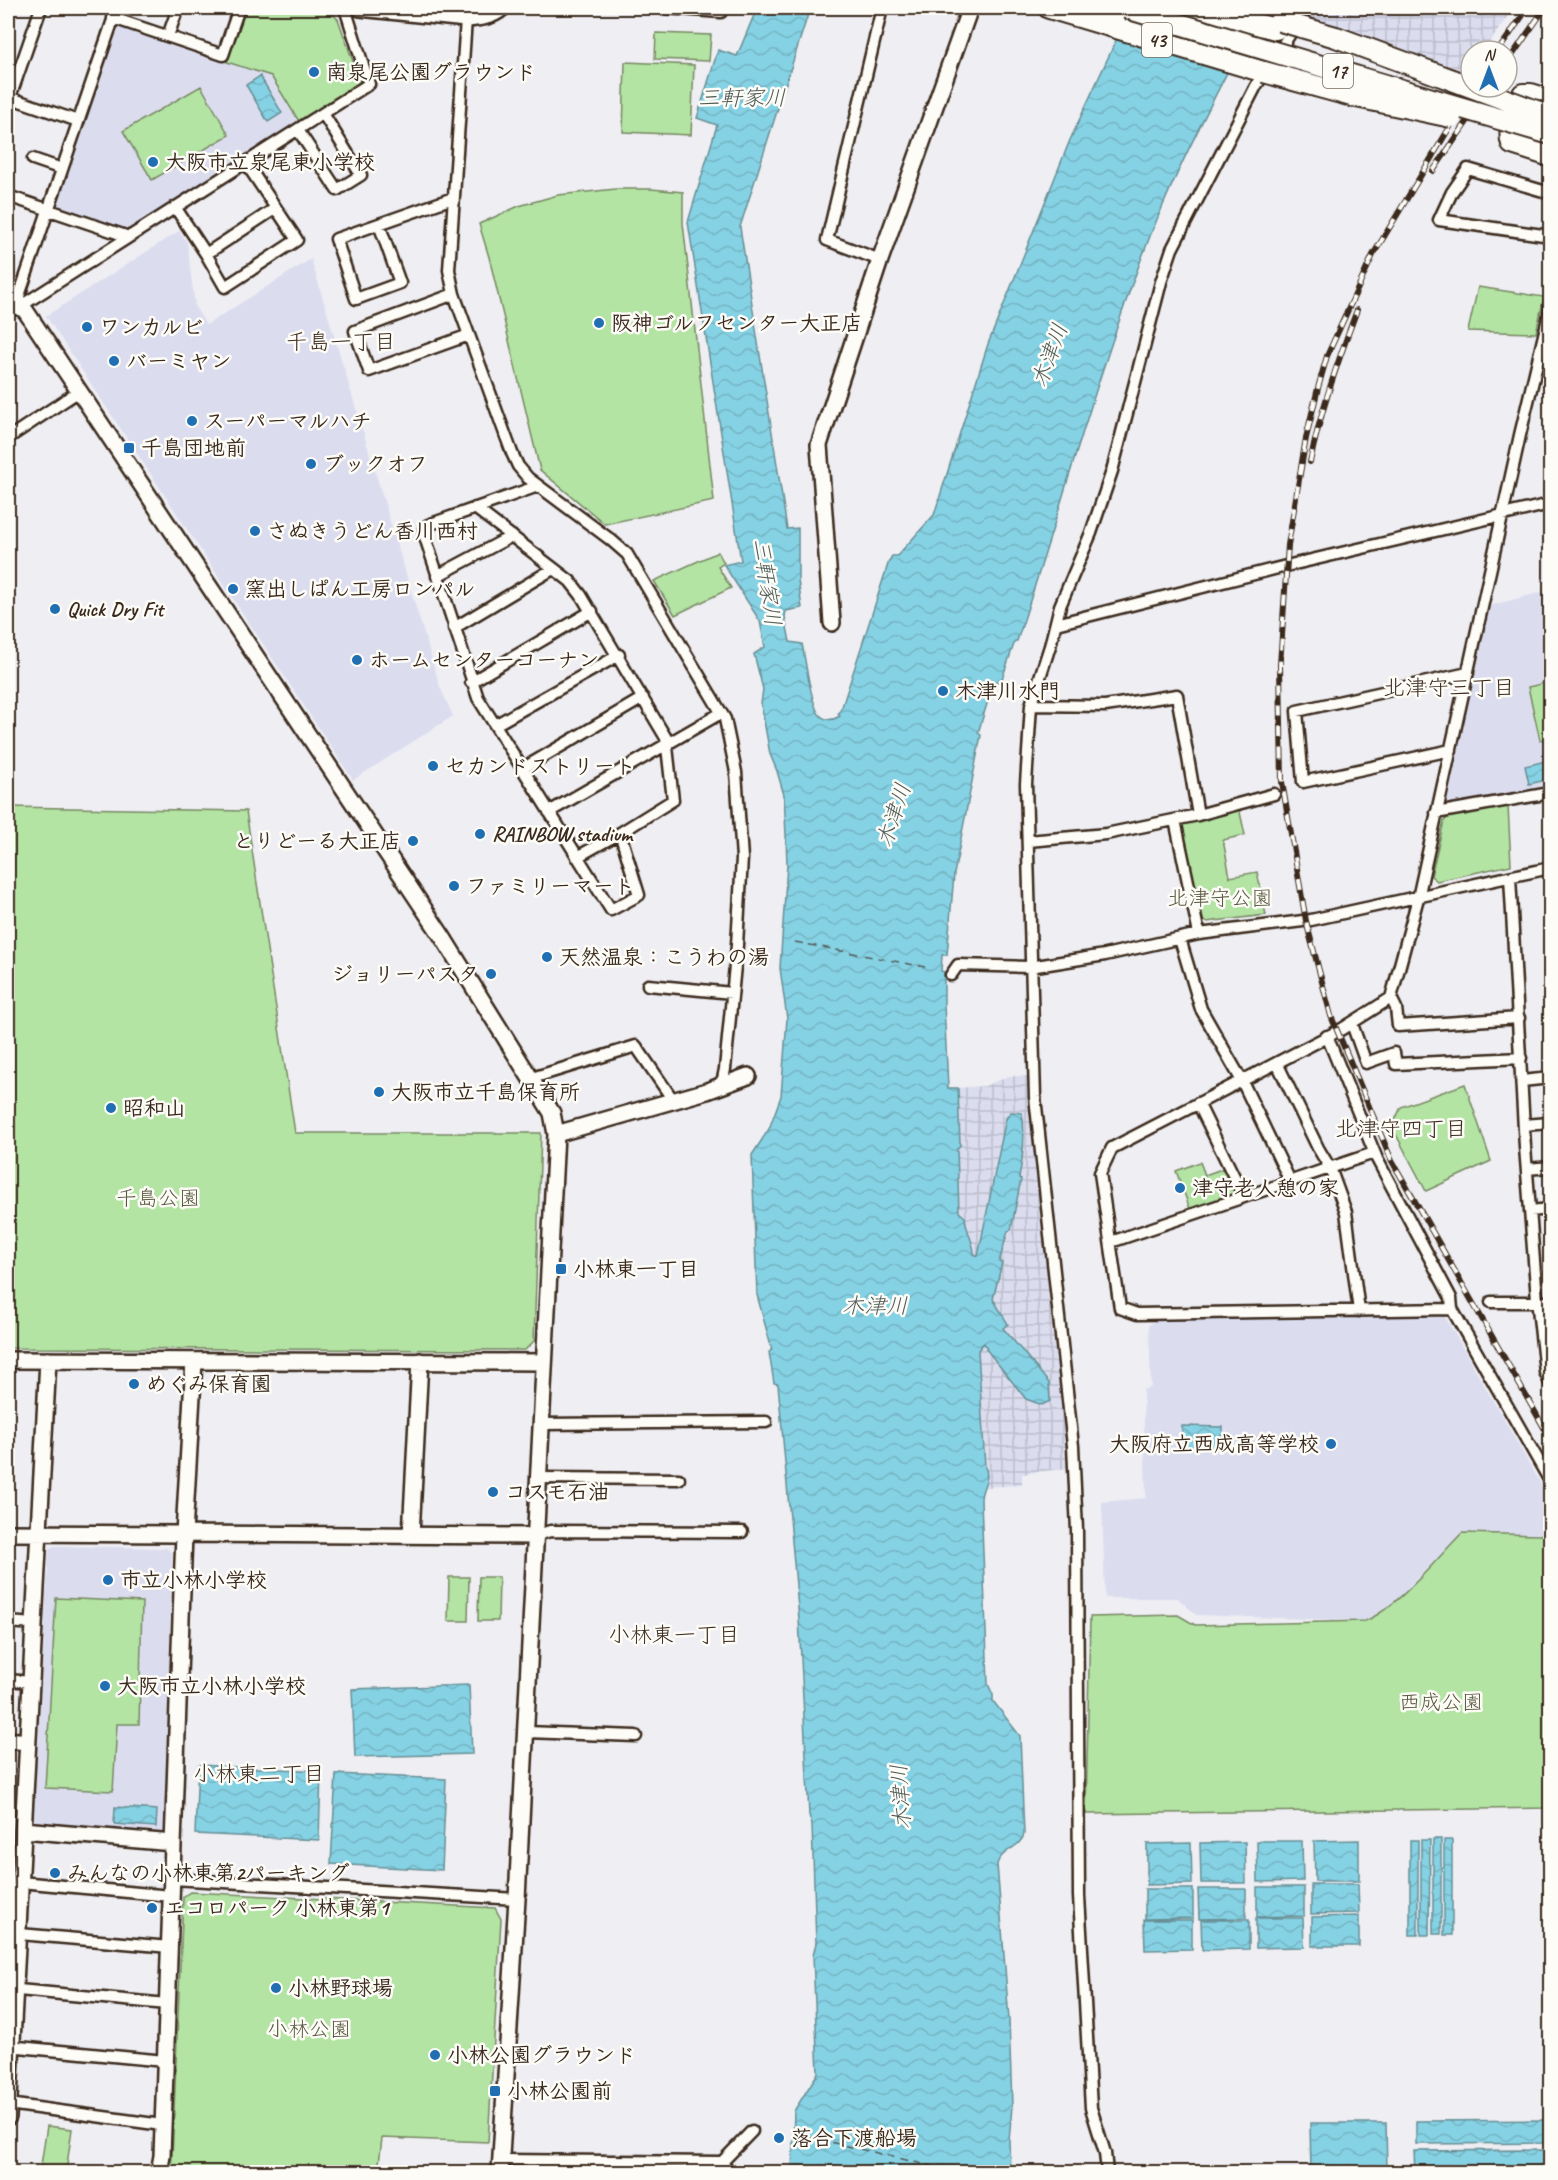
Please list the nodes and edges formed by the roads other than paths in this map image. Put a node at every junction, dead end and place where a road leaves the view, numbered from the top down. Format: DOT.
graph roads {
  1 [pos="41,8"];
  2 [pos="178,8"];
  3 [pos="239,8"];
  4 [pos="345,8"];
  5 [pos="360,8"];
  6 [pos="502,8"];
  7 [pos="666,8"];
  8 [pos="721,8"];
  9 [pos="882,8"];
  10 [pos="970,8"];
  11 [pos="1049,8"];
  12 [pos="1073,8"];
  13 [pos="1101,8"];
  14 [pos="1126,8"];
  15 [pos="1156,8"];
  16 [pos="1189,8"];
  17 [pos="1214,8"];
  18 [pos="1238,8"];
  19 [pos="1307,8"];
  20 [pos="115,13"];
  21 [pos="466,19"];
  22 [pos="1280,21"];
  23 [pos="168,36"];
  24 [pos="1379,54"];
  25 [pos="1267,63"];
  26 [pos="8,100"];
  27 [pos="1551,100"];
  28 [pos="324,115"];
  29 [pos="1443,115"];
  30 [pos="1551,116"];
  31 [pos="78,121"];
  32 [pos="1551,122"];
  33 [pos="298,130"];
  34 [pos="1551,134"];
  35 [pos="1551,142"];
  36 [pos="1551,156"];
  37 [pos="33,159"];
  38 [pos="246,163"];
  39 [pos="62,169"];
  40 [pos="1551,193"];
  41 [pos="8,196"];
  42 [pos="453,198"];
  43 [pos="175,207"];
  44 [pos="276,208"];
  45 [pos="48,209"];
  46 [pos="379,224"];
  47 [pos="1551,236"];
  48 [pos="129,237"];
  49 [pos="206,254"];
  50 [pos="880,260"];
  51 [pos="454,294"];
  52 [pos="9,304"];
  53 [pos="1551,310"];
  54 [pos="469,335"];
  55 [pos="79,391"];
  56 [pos="8,438"];
  57 [pos="538,486"];
  58 [pos="1551,504"];
  59 [pos="475,508"];
  60 [pos="1504,515"];
  61 [pos="512,536"];
  62 [pos="553,569"];
  63 [pos="437,576"];
  64 [pos="592,611"];
  65 [pos="832,623"];
  66 [pos="1056,624"];
  67 [pos="454,628"];
  68 [pos="618,655"];
  69 [pos="1468,673"];
  70 [pos="471,682"];
  71 [pos="643,699"];
  72 [pos="1031,705"];
  73 [pos="721,713"];
  74 [pos="495,725"];
  75 [pos="668,744"];
  76 [pos="1451,750"];
  77 [pos="522,769"];
  78 [pos="1551,793"];
  79 [pos="1274,794"];
  80 [pos="549,812"];
  81 [pos="1436,813"];
  82 [pos="1198,815"];
  83 [pos="1175,820"];
  84 [pos="620,833"];
  85 [pos="1028,842"];
  86 [pos="577,856"];
  87 [pos="1551,868"];
  88 [pos="1510,877"];
  89 [pos="1418,898"];
  90 [pos="1199,934"];
  91 [pos="1180,939"];
  92 [pos="1030,968"];
  93 [pos="951,975"];
  94 [pos="648,985"];
  95 [pos="732,993"];
  96 [pos="1391,998"];
  97 [pos="1520,1018"];
  98 [pos="1352,1024"];
  99 [pos="1327,1036"];
  100 [pos="1521,1058"];
  101 [pos="1277,1063"];
  102 [pos="748,1076"];
  103 [pos="532,1078"];
  104 [pos="1551,1078"];
  105 [pos="1242,1081"];
  106 [pos="1522,1082"];
  107 [pos="716,1088"];
  108 [pos="673,1100"];
  109 [pos="1198,1103"];
  110 [pos="1551,1123"];
  111 [pos="1524,1125"];
  112 [pos="556,1134"];
  113 [pos="1374,1153"];
  114 [pos="1551,1167"];
  115 [pos="1330,1168"];
  116 [pos="1527,1169"];
  117 [pos="1290,1181"];
  118 [pos="1244,1197"];
  119 [pos="1551,1209"];
  120 [pos="1530,1211"];
  121 [pos="1111,1242"];
  122 [pos="1491,1302"];
  123 [pos="1538,1302"];
  124 [pos="1551,1302"];
  125 [pos="1452,1309"];
  126 [pos="1359,1311"];
  127 [pos="8,1360"];
  128 [pos="48,1360"];
  129 [pos="1547,1360"];
  130 [pos="194,1361"];
  131 [pos="420,1361"];
  132 [pos="544,1362"];
  133 [pos="1551,1383"];
  134 [pos="766,1422"];
  135 [pos="542,1424"];
  136 [pos="538,1478"];
  137 [pos="679,1479"];
  138 [pos="1551,1481"];
  139 [pos="742,1532"];
  140 [pos="8,1533"];
  141 [pos="38,1533"];
  142 [pos="184,1534"];
  143 [pos="411,1535"];
  144 [pos="535,1536"];
  145 [pos="8,1622"];
  146 [pos="34,1624"];
  147 [pos="8,1680"];
  148 [pos="31,1682"];
  149 [pos="526,1732"];
  150 [pos="636,1736"];
  151 [pos="8,1740"];
  152 [pos="27,1742"];
  153 [pos="23,1830"];
  154 [pos="173,1843"];
  155 [pos="172,1879"];
  156 [pos="20,1882"];
  157 [pos="171,1896"];
  158 [pos="517,1899"];
  159 [pos="13,1933"];
  160 [pos="170,1947"];
  161 [pos="11,1989"];
  162 [pos="167,2004"];
  163 [pos="10,2047"];
  164 [pos="165,2061"];
  165 [pos="8,2108"];
  166 [pos="162,2125"];
  167 [pos="752,2131"];
  168 [pos="722,2162"];
  169 [pos="501,2166"];
  170 [pos="159,2172"];
  171 [pos="729,2172"];
  172 [pos="1107,2172"];
  1 -- 26 [label="street"];
  2 -- 23 [label="street"];
  3 -- 23 [label="street"];
  4 -- 28 [label="street"];
  5 -- 21 [label="street"];
  6 -- 21 [label="street"];
  7 -- 8 [label="street"];
  9 -- 50 [label="street"];
  10 -- 50 [label="street"];
  11 -- 29 [label="highway, 43, bridge"];
  12 -- 25 [label="highway"];
  13 -- 25 [label="highway"];
  14 -- 34 [label="highway, 17, bridge"];
  15 -- 32 [label="highway, 17"];
  16 -- 24 [label="highway, bridge"];
  17 -- 22 [label="highway"];
  18 -- 22 [label="highway"];
  19 -- 66 [label="street"];
  20 -- 23 [label="street"];
  20 -- 31 [label="street"];
  21 -- 42 [label="street"];
  22 -- 24 [label="highway, bridge"];
  24 -- 30 [label="highway, bridge"];
  25 -- 29 [label="highway, bridge"];
  26 -- 31 [label="street"];
  27 -- 36 [label="highway"];
  28 -- 33 [label="street"];
  28 -- 33 [label="street"];
  29 -- 35 [label="highway, 43"];
  31 -- 39 [label="street"];
  33 -- 38 [label="street"];
  37 -- 39 [label="street"];
  38 -- 43 [label="street"];
  38 -- 44 [label="street"];
  39 -- 45 [label="street"];
  40 -- 47 [label="street"];
  41 -- 45 [label="street"];
  42 -- 46 [label="street"];
  42 -- 51 [label="street"];
  43 -- 48 [label="street"];
  43 -- 49 [label="street"];
  44 -- 49 [label="street"];
  44 -- 49 [label="street"];
  45 -- 48 [label="street"];
  45 -- 52 [label="street"];
  46 -- 46 [label="street"];
  48 -- 52 [label="street"];
  50 -- 65 [label="street"];
  51 -- 54 [label="street"];
  51 -- 54 [label="street"];
  52 -- 55 [label="street"];
  53 -- 60 [label="street"];
  54 -- 57 [label="street"];
  55 -- 56 [label="street"];
  55 -- 103 [label="street"];
  57 -- 59 [label="street"];
  57 -- 73 [label="street"];
  58 -- 60 [label="street"];
  59 -- 61 [label="street"];
  59 -- 63 [label="street"];
  60 -- 66 [label="street"];
  60 -- 69 [label="street"];
  61 -- 62 [label="street"];
  61 -- 63 [label="street"];
  62 -- 64 [label="street"];
  62 -- 67 [label="street"];
  63 -- 67 [label="street"];
  64 -- 68 [label="street"];
  64 -- 70 [label="street"];
  66 -- 72 [label="street"];
  67 -- 70 [label="street"];
  68 -- 71 [label="street"];
  68 -- 74 [label="street"];
  69 -- 76 [label="street"];
  69 -- 76 [label="street"];
  70 -- 74 [label="street"];
  71 -- 75 [label="street"];
  71 -- 77 [label="street"];
  72 -- 82 [label="street"];
  72 -- 85 [label="street"];
  73 -- 75 [label="street"];
  73 -- 95 [label="street"];
  74 -- 77 [label="street"];
  75 -- 80 [label="street"];
  75 -- 84 [label="street"];
  76 -- 81 [label="street"];
  77 -- 80 [label="street"];
  78 -- 81 [label="street"];
  79 -- 82 [label="street"];
  80 -- 86 [label="street"];
  81 -- 89 [label="street"];
  82 -- 83 [label="street"];
  83 -- 85 [label="street"];
  83 -- 90 [label="street"];
  84 -- 86 [label="street"];
  84 -- 86 [label="street"];
  85 -- 92 [label="street"];
  87 -- 88 [label="street"];
  88 -- 89 [label="street"];
  88 -- 97 [label="street"];
  89 -- 90 [label="street"];
  89 -- 96 [label="street"];
  90 -- 91 [label="street"];
  91 -- 92 [label="street"];
  91 -- 105 [label="street"];
  92 -- 93 [label="street"];
  92 -- 172 [label="street"];
  94 -- 95 [label="street"];
  95 -- 107 [label="street"];
  96 -- 97 [label="street"];
  96 -- 98 [label="street"];
  97 -- 100 [label="street"];
  98 -- 99 [label="street"];
  98 -- 100 [label="street"];
  99 -- 101 [label="street"];
  99 -- 113 [label="street"];
  100 -- 106 [label="street"];
  101 -- 105 [label="street"];
  101 -- 115 [label="street"];
  102 -- 107 [label="street"];
  103 -- 108 [label="street"];
  103 -- 112 [label="street"];
  104 -- 106 [label="street"];
  105 -- 109 [label="street"];
  105 -- 117 [label="street"];
  106 -- 111 [label="street"];
  107 -- 108 [label="street"];
  108 -- 112 [label="street"];
  109 -- 118 [label="street"];
  109 -- 121 [label="street"];
  110 -- 111 [label="street"];
  111 -- 116 [label="street"];
  112 -- 132 [label="street"];
  113 -- 115 [label="street"];
  113 -- 125 [label="street"];
  114 -- 116 [label="street"];
  115 -- 117 [label="street"];
  115 -- 126 [label="street"];
  116 -- 120 [label="street"];
  117 -- 118 [label="street"];
  118 -- 121 [label="street"];
  119 -- 120 [label="street"];
  120 -- 123 [label="street"];
  121 -- 126 [label="street"];
  122 -- 123 [label="street"];
  123 -- 124 [label="street"];
  123 -- 129 [label="street"];
  125 -- 126 [label="street"];
  125 -- 138 [label="street"];
  127 -- 128 [label="street"];
  128 -- 130 [label="street"];
  128 -- 141 [label="street"];
  129 -- 133 [label="street"];
  130 -- 131 [label="street"];
  130 -- 142 [label="street"];
  131 -- 132 [label="street"];
  131 -- 143 [label="street"];
  132 -- 135 [label="street"];
  134 -- 135 [label="street"];
  135 -- 136 [label="street"];
  136 -- 137 [label="street"];
  136 -- 144 [label="street"];
  139 -- 144 [label="street"];
  140 -- 141 [label="street"];
  141 -- 142 [label="street"];
  141 -- 146 [label="street"];
  142 -- 143 [label="street"];
  142 -- 154 [label="street"];
  143 -- 144 [label="street"];
  144 -- 149 [label="street"];
  145 -- 146 [label="street"];
  146 -- 148 [label="street"];
  147 -- 148 [label="street"];
  148 -- 152 [label="street"];
  149 -- 150 [label="street"];
  149 -- 158 [label="street"];
  151 -- 152 [label="street"];
  152 -- 153 [label="street"];
  153 -- 154 [label="street"];
  153 -- 156 [label="street"];
  154 -- 155 [label="street"];
  155 -- 157 [label="street"];
  155 -- 158 [label="street"];
  156 -- 157 [label="street"];
  156 -- 159 [label="street"];
  157 -- 160 [label="street"];
  158 -- 169 [label="street"];
  159 -- 160 [label="street"];
  159 -- 161 [label="street"];
  160 -- 162 [label="street"];
  161 -- 162 [label="street"];
  161 -- 163 [label="street"];
  162 -- 164 [label="street"];
  163 -- 164 [label="street"];
  163 -- 165 [label="street"];
  164 -- 166 [label="street"];
  165 -- 166 [label="street"];
  166 -- 170 [label="street"];
  167 -- 168 [label="street"];
  168 -- 169 [label="street"];
  168 -- 171 [label="street"];
}
